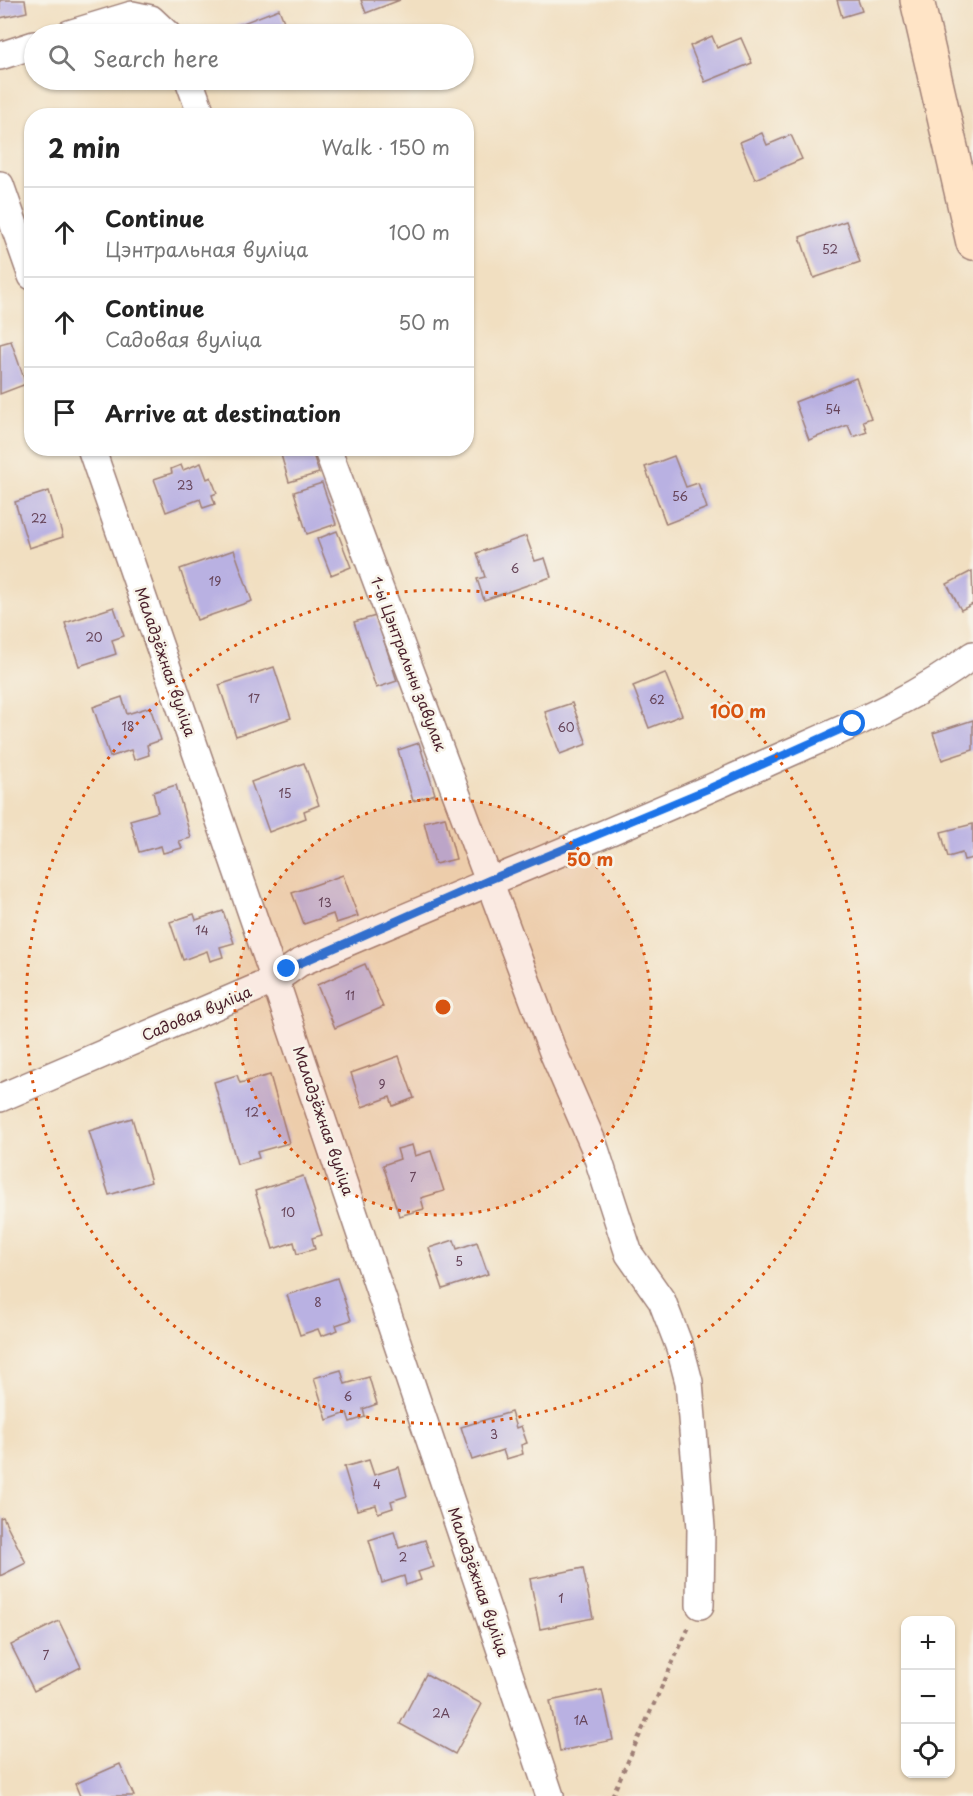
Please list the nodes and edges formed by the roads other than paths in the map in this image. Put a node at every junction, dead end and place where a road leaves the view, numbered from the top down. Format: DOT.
graph roads {
  1 [pos="917,0"];
  2 [pos="102,24"];
  3 [pos="156,24"];
  4 [pos="24,48"];
  5 [pos="0,56"];
  6 [pos="193,90"];
  7 [pos="199,108"];
  8 [pos="0,185"];
  9 [pos="973,243"];
  10 [pos="24,253"];
  11 [pos="94,456"];
  12 [pos="330,456"];
  13 [pos="973,655"];
  14 [pos="489,880"];
  15 [pos="275,980"];
  16 [pos="0,1098"];
  17 [pos="700,1605"];
  18 [pos="550,1796"];
  1 -- 9 [label="street"];
  2 -- 3 [label="street"];
  4 -- 5 [label="street"];
  6 -- 7 [label="street"];
  8 -- 10 [label="street"];
  11 -- 15 [label="street, Маладзёжная вуліца"];
  12 -- 14 [label="street, 1-ы Цэнтральны завулак"];
  13 -- 14 [label="street, Садовая вуліца"];
  14 -- 15 [label="street, Садовая вуліца"];
  14 -- 17 [label="street, 1-ы Цэнтральны завулак"];
  15 -- 16 [label="street, Садовая вуліца"];
  15 -- 18 [label="street, Маладзёжная вуліца"];
}
